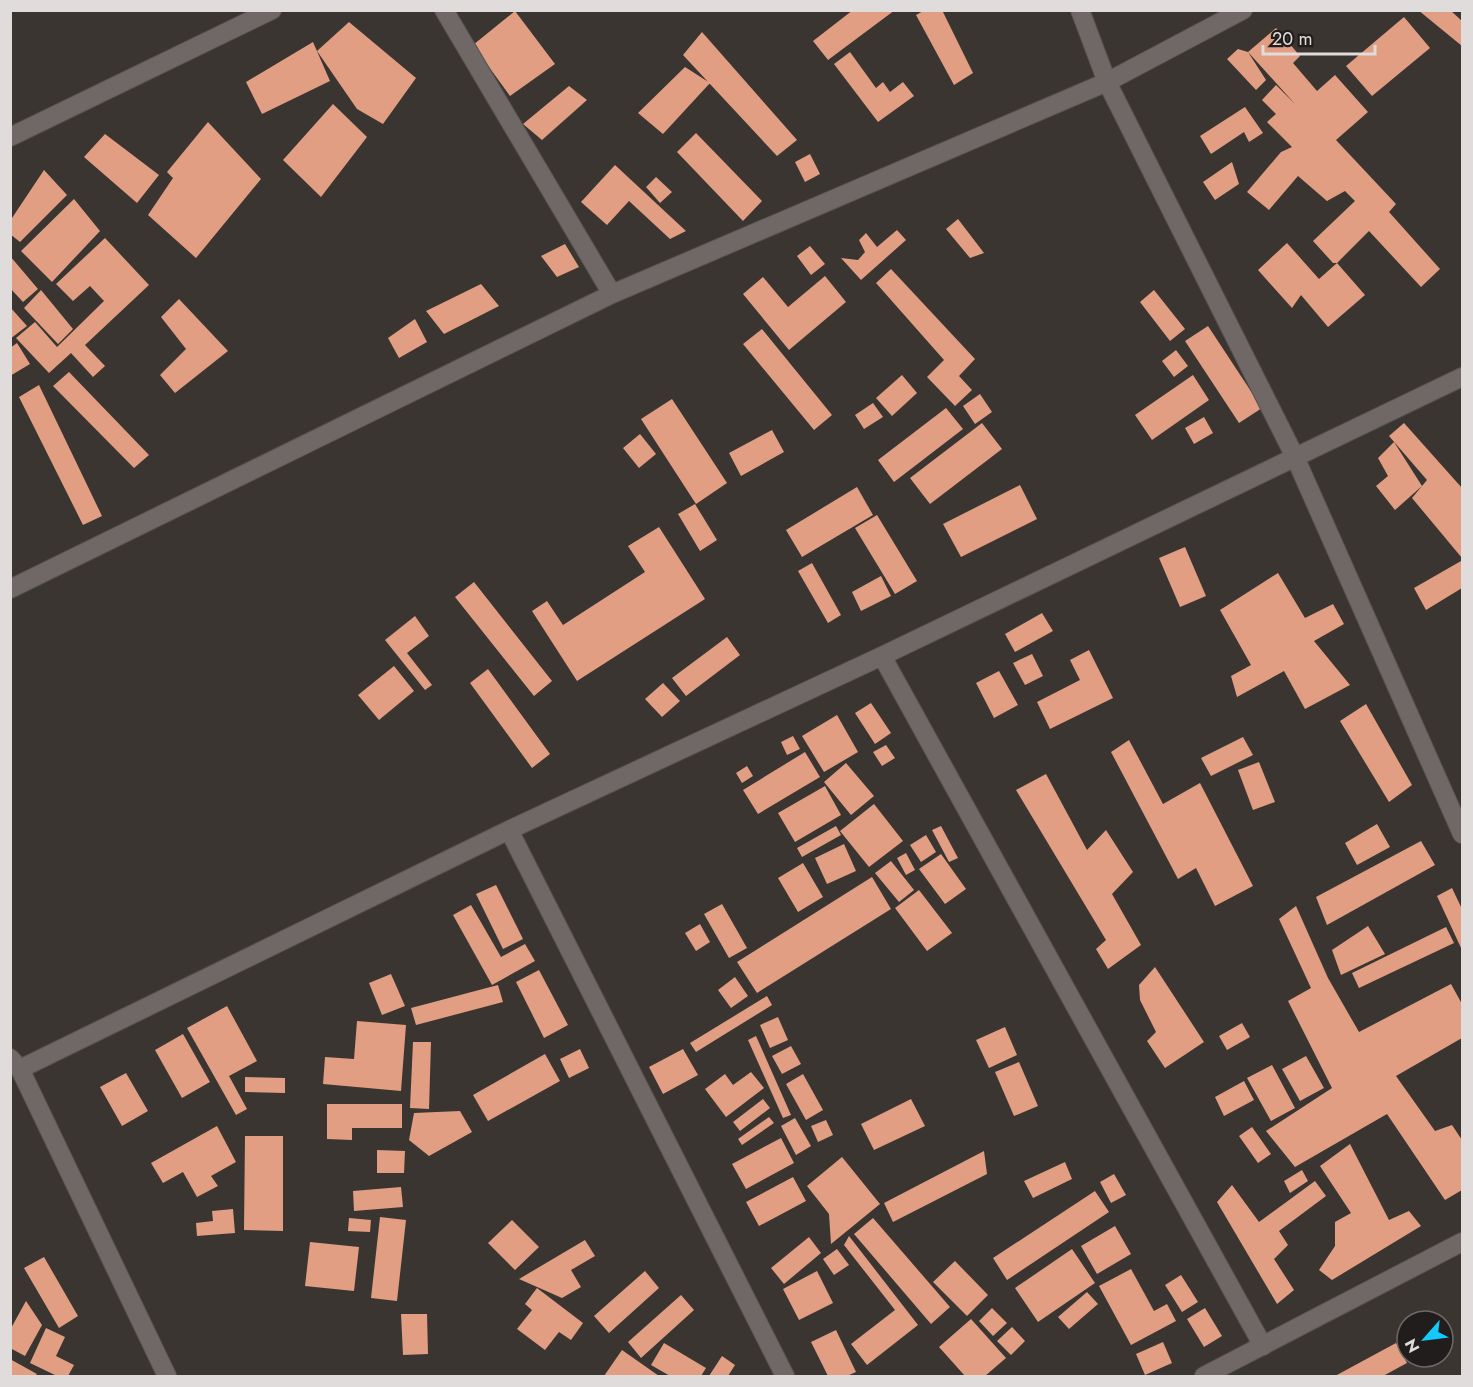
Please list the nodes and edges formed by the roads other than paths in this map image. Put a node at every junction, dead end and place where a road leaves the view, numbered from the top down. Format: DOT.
graph roads {
  1 [pos="272,10"];
  2 [pos="444,10"];
  3 [pos="1080,10"];
  4 [pos="1243,10"];
  5 [pos="1107,82"];
  6 [pos="10,137"];
  7 [pos="612,294"];
  8 [pos="1462,378"];
  9 [pos="1296,457"];
  10 [pos="10,589"];
  11 [pos="882,656"];
  12 [pos="509,830"];
  13 [pos="1462,834"];
  14 [pos="15,1064"];
  15 [pos="1462,1242"];
  16 [pos="1263,1346"];
  17 [pos="167,1377"];
  18 [pos="785,1377"];
  19 [pos="1204,1377"];
  1 -- 6 [label="street"];
  2 -- 7 [label="street"];
  3 -- 5 [label="street"];
  4 -- 5 [label="street"];
  5 -- 7 [label="street"];
  5 -- 9 [label="street"];
  7 -- 10 [label="street"];
  8 -- 9 [label="street"];
  9 -- 11 [label="street"];
  9 -- 13 [label="street"];
  11 -- 12 [label="street"];
  11 -- 16 [label="street"];
  12 -- 14 [label="street"];
  12 -- 18 [label="street"];
  14 -- 17 [label="street"];
  15 -- 16 [label="street"];
  16 -- 19 [label="street"];
}
